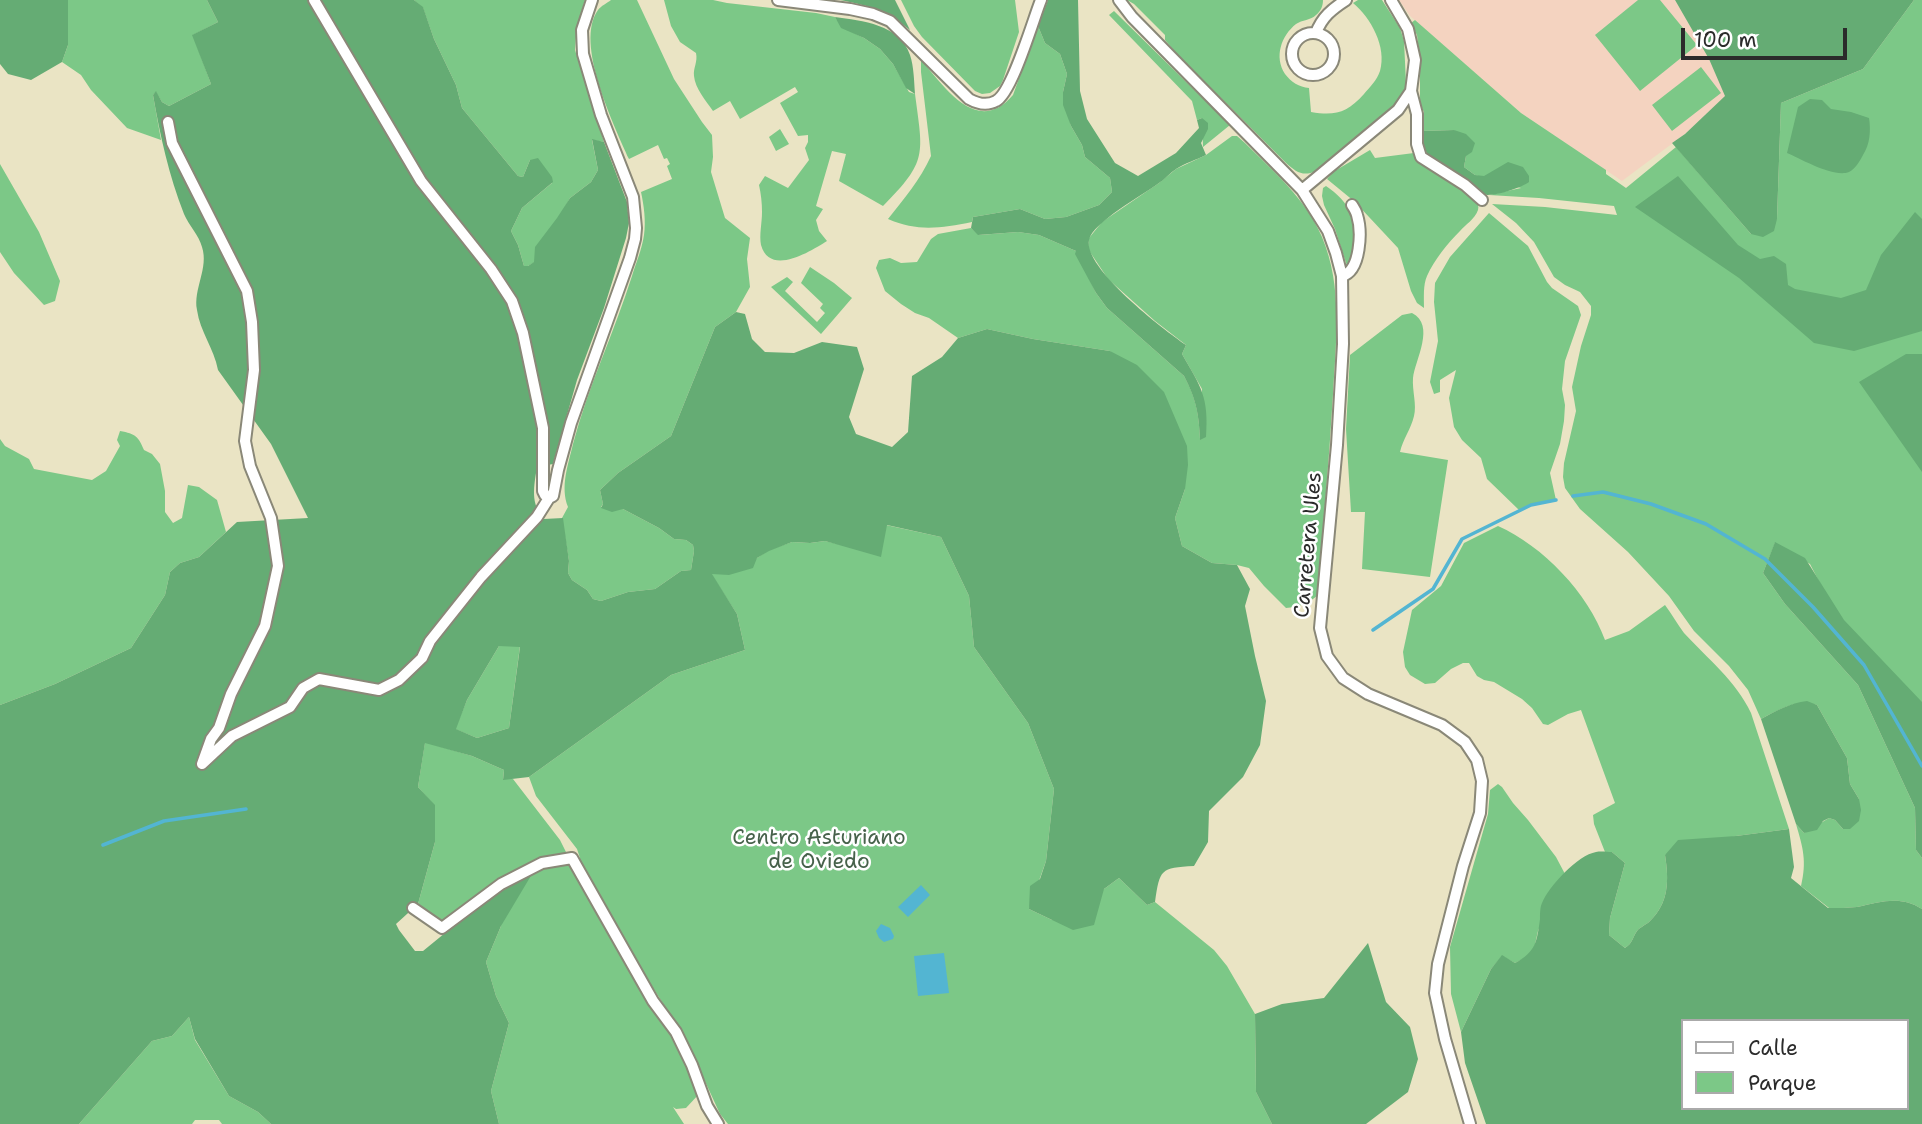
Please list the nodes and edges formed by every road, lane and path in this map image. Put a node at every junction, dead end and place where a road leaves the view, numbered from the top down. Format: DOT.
graph roads {
  1 [pos="314,0"];
  2 [pos="592,0"];
  3 [pos="778,0"];
  4 [pos="1041,0"];
  5 [pos="1119,0"];
  6 [pos="1346,0"];
  7 [pos="1391,0"];
  8 [pos="1316,33"];
  9 [pos="1412,91"];
  10 [pos="168,122"];
  11 [pos="1302,190"];
  12 [pos="1482,200"];
  13 [pos="1352,205"];
  14 [pos="1342,276"];
  15 [pos="549,498"];
  16 [pos="413,908"];
  17 [pos="718,1124"];
  18 [pos="1470,1124"];
  1 -- 15 [label="street"];
  2 -- 15 [label="street"];
  3 -- 4 [label="street"];
  5 -- 11 [label="street, Carretera Ules"];
  6 -- 8 [label="street"];
  7 -- 9 [label="street"];
  8 -- 8 [label="street"];
  9 -- 11 [label="street"];
  9 -- 12 [label="street"];
  10 -- 15 [label="street"];
  11 -- 14 [label="street, Carretera Ules"];
  13 -- 14 [label="street"];
  14 -- 18 [label="street, Carretera Ules"];
  16 -- 17 [label="street"];
}
